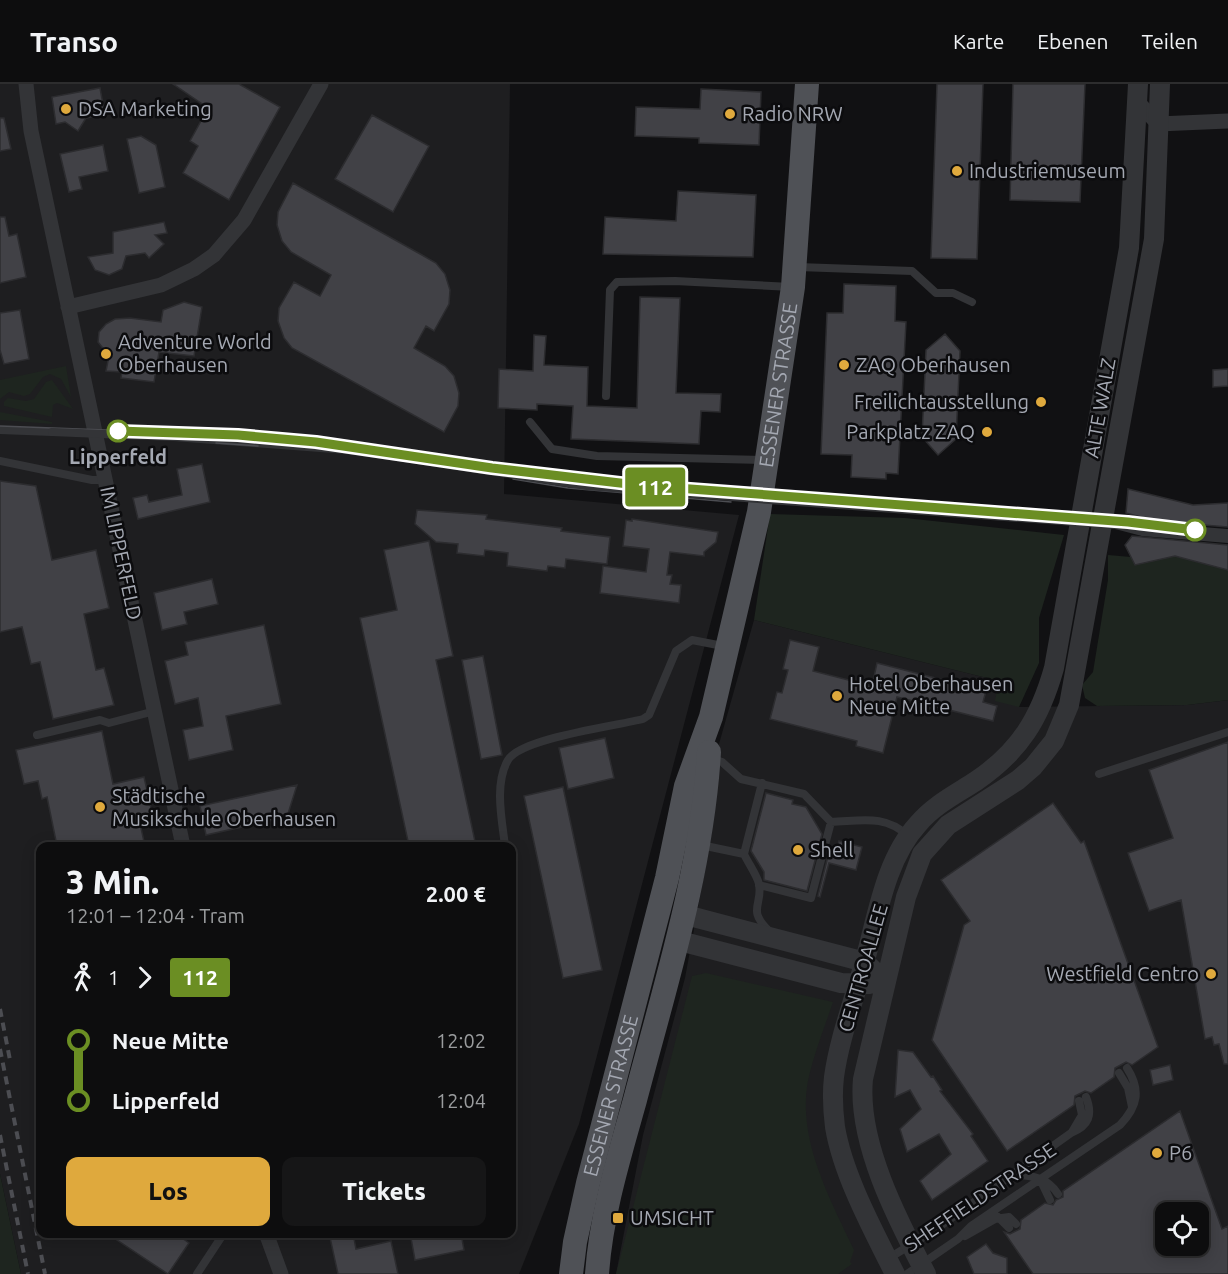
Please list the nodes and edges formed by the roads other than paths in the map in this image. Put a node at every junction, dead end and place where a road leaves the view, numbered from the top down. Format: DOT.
graph roads {
  1 [pos="26,84"];
  2 [pos="321,84"];
  3 [pos="807,84"];
  4 [pos="1160,84"];
  5 [pos="1138,93"];
  6 [pos="1225,118"];
  7 [pos="1158,124"];
  8 [pos="794,277"];
  9 [pos="972,302"];
  10 [pos="68,307"];
  11 [pos="606,396"];
  12 [pos="530,422"];
  13 [pos="0,430"];
  14 [pos="768,460"];
  15 [pos="0,461"];
  16 [pos="105,480"];
  17 [pos="1115,525"];
  18 [pos="1228,533"];
  19 [pos="1228,538"];
  20 [pos="728,647"];
  21 [pos="155,711"];
  22 [pos="1054,716"];
  23 [pos="711,717"];
  24 [pos="1228,732"];
  25 [pos="37,735"];
  26 [pos="708,758"];
  27 [pos="1099,774"];
  28 [pos="762,783"];
  29 [pos="831,822"];
  30 [pos="908,836"];
  31 [pos="182,842"];
  32 [pos="506,842"];
  33 [pos="699,845"];
  34 [pos="744,854"];
  35 [pos="759,885"];
  36 [pos="682,914"];
  37 [pos="656,918"];
  38 [pos="777,939"];
  39 [pos="676,940"];
  40 [pos="865,962"];
  41 [pos="883,976"];
  42 [pos="858,986"];
  43 [pos="1127,1068"];
  44 [pos="1119,1073"];
  45 [pos="1083,1099"];
  46 [pos="1132,1109"];
  47 [pos="1014,1175"];
  48 [pos="1040,1179"];
  49 [pos="1058,1194"];
  50 [pos="1050,1200"];
  51 [pos="1012,1226"];
  52 [pos="221,1238"];
  53 [pos="268,1238"];
  54 [pos="958,1239"];
  55 [pos="912,1244"];
  56 [pos="891,1267"];
  57 [pos="918,1271"];
  58 [pos="197,1274"];
  59 [pos="281,1274"];
  60 [pos="571,1274"];
  61 [pos="597,1274"];
  1 -- 10 [label="street, IM LIPPERFELD"];
  2 -- 10 [label="street"];
  3 -- 8 [label="main road, ESSENER STRASSE"];
  4 -- 7 [label="street, ALTE WALZ"];
  5 -- 7 [label="street, ALTE WALZ"];
  5 -- 22 [label="street, ALTE WALZ"];
  6 -- 7 [label="street"];
  7 -- 22 [label="street, ALTE WALZ"];
  8 -- 9 [label="lane"];
  8 -- 11 [label="lane"];
  8 -- 14 [label="main road, ESSENER STRASSE"];
  10 -- 16 [label="street, IM LIPPERFELD"];
  12 -- 14 [label="lane"];
  13 -- 17 [label="lane, bridge"];
  14 -- 20 [label="main road, ESSENER STRASSE"];
  15 -- 16 [label="lane"];
  16 -- 21 [label="street, IM LIPPERFELD"];
  17 -- 18 [label="lane"];
  17 -- 19 [label="lane"];
  20 -- 23 [label="main road, ESSENER STRASSE"];
  20 -- 32 [label="lane"];
  21 -- 25 [label="lane"];
  21 -- 31 [label="street, IM LIPPERFELD"];
  22 -- 30 [label="street, CENTROALLEE"];
  22 -- 41 [label="street, CENTROALLEE"];
  23 -- 26 [label="main road, ESSENER STRASSE"];
  23 -- 37 [label="main road, ESSENER STRASSE"];
  24 -- 27 [label="lane"];
  26 -- 28 [label="lane"];
  26 -- 33 [label="main road, ESSENER STRASSE"];
  28 -- 29 [label="lane"];
  28 -- 34 [label="lane"];
  29 -- 30 [label="lane"];
  29 -- 35 [label="lane"];
  30 -- 40 [label="street, CENTROALLEE"];
  33 -- 34 [label="lane"];
  33 -- 36 [label="main road, ESSENER STRASSE"];
  34 -- 35 [label="lane"];
  35 -- 38 [label="lane"];
  36 -- 37 [label="main road"];
  36 -- 38 [label="street"];
  36 -- 39 [label="main road, ESSENER STRASSE"];
  37 -- 39 [label="main road"];
  37 -- 60 [label="main road, ESSENER STRASSE"];
  38 -- 40 [label="street"];
  39 -- 42 [label="street"];
  39 -- 61 [label="main road, ESSENER STRASSE"];
  40 -- 41 [label="street"];
  40 -- 42 [label="street, CENTROALLEE"];
  41 -- 42 [label="street"];
  41 -- 55 [label="street, CENTROALLEE"];
  42 -- 56 [label="street, CENTROALLEE"];
  43 -- 46 [label="lane"];
  44 -- 46 [label="lane"];
  45 -- 47 [label="lane, SHEFFIELDSTRASSE"];
  46 -- 48 [label="lane, SHEFFIELDSTRASSE"];
  47 -- 48 [label="lane"];
  47 -- 55 [label="lane, SHEFFIELDSTRASSE"];
  48 -- 49 [label="lane"];
  48 -- 50 [label="lane"];
  48 -- 54 [label="lane, SHEFFIELDSTRASSE"];
  51 -- 54 [label="lane, SHEFFIELDSTRASSE"];
  52 -- 58 [label="lane"];
  53 -- 59 [label="street"];
  54 -- 57 [label="lane, SHEFFIELDSTRASSE"];
  55 -- 56 [label="lane, SHEFFIELDSTRASSE"];
  55 -- 57 [label="street, CENTROALLEE"];
}
